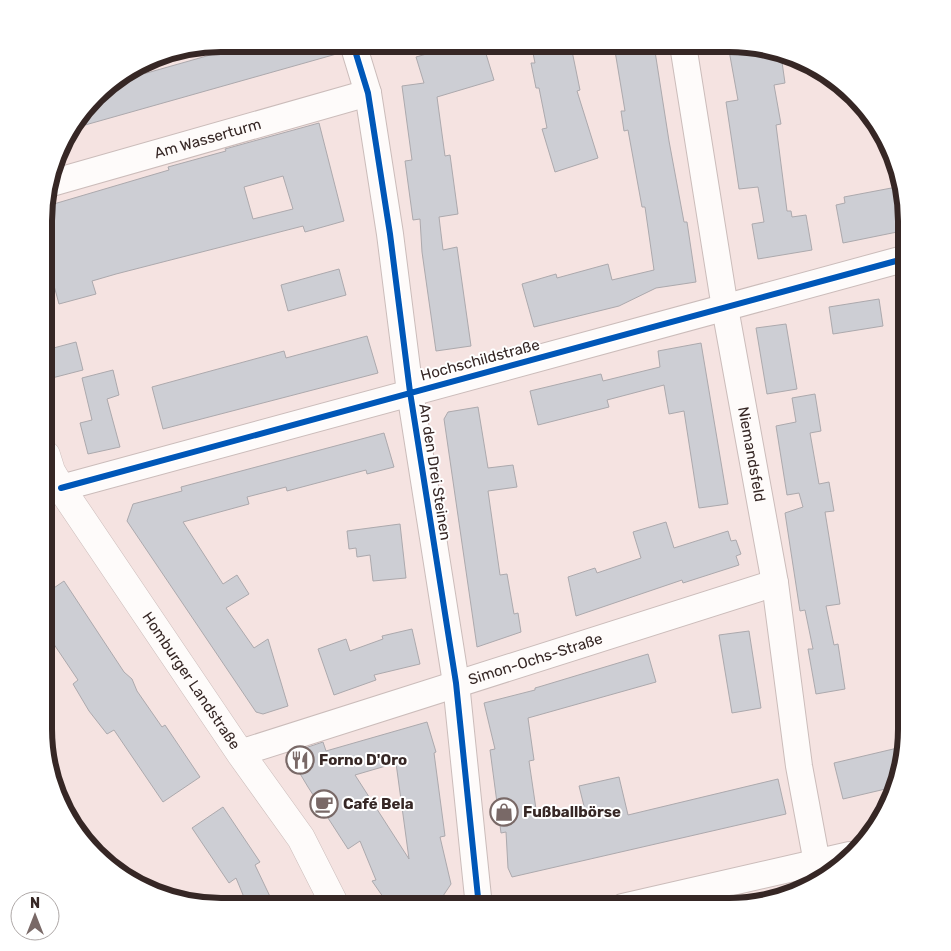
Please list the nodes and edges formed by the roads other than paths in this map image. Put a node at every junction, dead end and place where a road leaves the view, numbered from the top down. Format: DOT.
graph roads {
  1 [pos="355,52"];
  2 [pos="684,52"];
  3 [pos="368,93"];
  4 [pos="57,181"];
  5 [pos="898,260"];
  6 [pos="724,308"];
  7 [pos="410,392"];
  8 [pos="52,474"];
  9 [pos="61,488"];
  10 [pos="775,583"];
  11 [pos="456,683"];
  12 [pos="240,753"];
  13 [pos="839,858"];
  14 [pos="817,863"];
  15 [pos="331,898"];
  16 [pos="478,898"];
  17 [pos="663,898"];
  1 -- 3 [label="street, An den Drei Steinen"];
  2 -- 6 [label="street, Niemandsfeld"];
  3 -- 4 [label="street, Am Wasserturm"];
  3 -- 7 [label="street, An den Drei Steinen"];
  5 -- 6 [label="street, Hochschildstraße"];
  6 -- 7 [label="street, Hochschildstraße"];
  6 -- 10 [label="street, Niemandsfeld"];
  7 -- 9 [label="street, Hochschildstraße"];
  7 -- 11 [label="street, An den Drei Steinen"];
  8 -- 9 [label="street, Homburger Landstraße"];
  9 -- 12 [label="street, Homburger Landstraße"];
  10 -- 11 [label="street, Simon-Ochs-Straße"];
  10 -- 14 [label="street, Niemandsfeld"];
  11 -- 12 [label="street, Simon-Ochs-Straße"];
  11 -- 16 [label="street, An den Drei Steinen"];
  12 -- 15 [label="street, Homburger Landstraße"];
  13 -- 14 [label="street"];
  14 -- 17 [label="street"];
}
